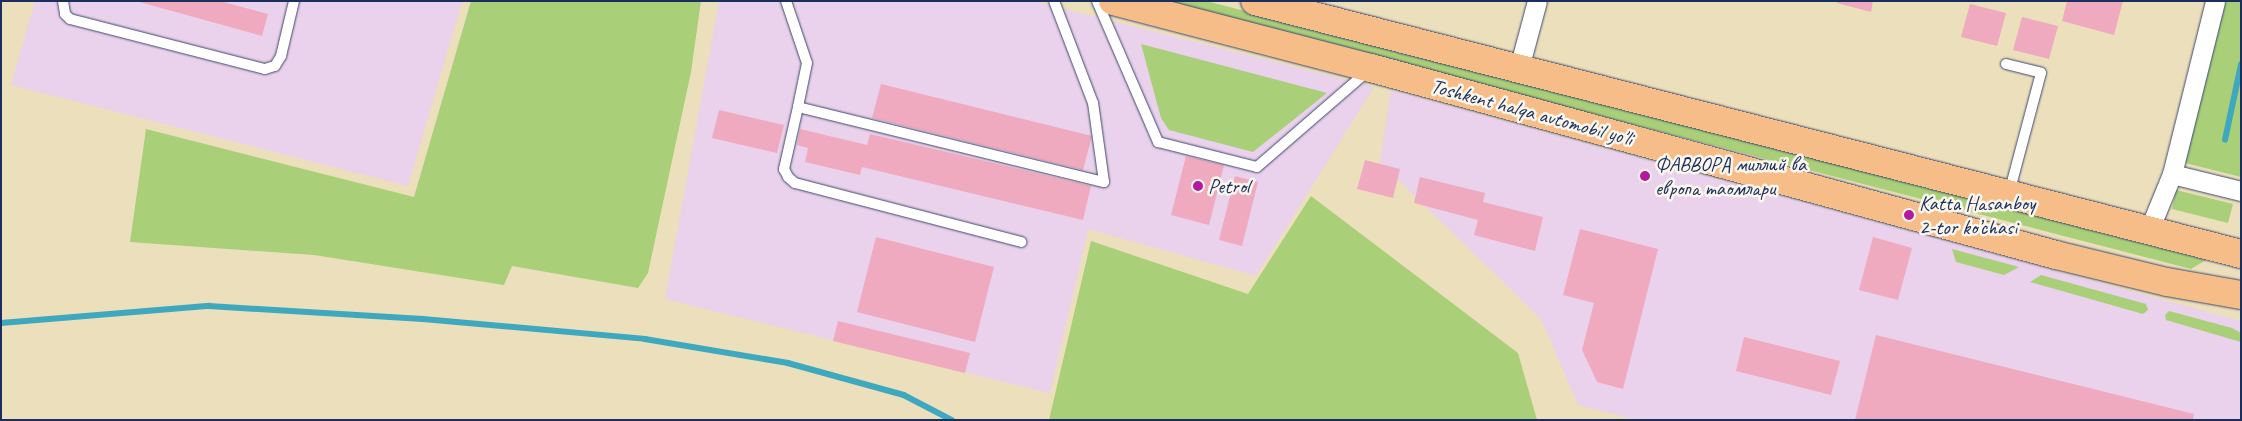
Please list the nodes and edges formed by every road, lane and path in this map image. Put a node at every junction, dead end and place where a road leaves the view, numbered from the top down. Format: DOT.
graph roads {
  1 [pos="63,1"];
  2 [pos="294,1"];
  3 [pos="786,1"];
  4 [pos="1054,1"];
  5 [pos="1097,1"];
  6 [pos="1113,1"];
  7 [pos="1255,1"];
  8 [pos="1537,1"];
  9 [pos="2215,1"];
  10 [pos="2006,64"];
  11 [pos="1371,68"];
  12 [pos="1519,68"];
  13 [pos="798,106"];
  14 [pos="2172,174"];
  15 [pos="2241,192"];
  16 [pos="2009,194"];
  17 [pos="2149,230"];
  18 [pos="1021,242"];
  19 [pos="2240,253"];
  20 [pos="2241,295"];
  1 -- 2 [label="lane"];
  3 -- 13 [label="lane"];
  4 -- 13 [label="lane"];
  5 -- 11 [label="lane"];
  6 -- 11 [label="highway, Toshkent halqa avtomobil yo'li"];
  7 -- 12 [label="highway, Toshkent halqa avtomobil yo'li"];
  8 -- 12 [label="street"];
  9 -- 14 [label="street"];
  10 -- 16 [label="lane"];
  11 -- 20 [label="highway, Toshkent halqa avtomobil yo'li"];
  12 -- 16 [label="highway, Toshkent halqa avtomobil yo'li"];
  13 -- 18 [label="lane"];
  14 -- 15 [label="street"];
  14 -- 17 [label="street"];
  16 -- 17 [label="highway, Toshkent halqa avtomobil yo'li"];
  17 -- 19 [label="highway, Toshkent halqa avtomobil yo'li"];
}
